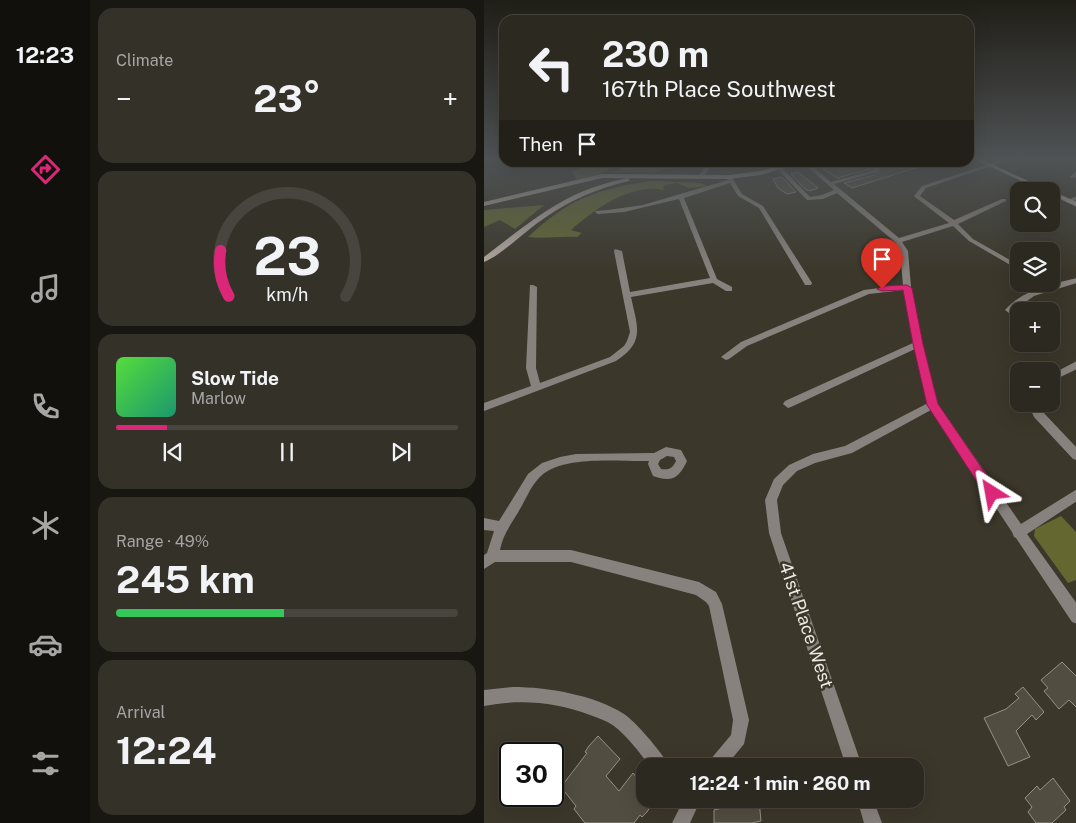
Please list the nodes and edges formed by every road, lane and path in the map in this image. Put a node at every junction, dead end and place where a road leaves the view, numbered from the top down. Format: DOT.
graph roads {
  1 [pos="512,197"];
  2 [pos="572,197"];
  3 [pos="675,197"];
  4 [pos="681,197"];
  5 [pos="744,197"];
  6 [pos="807,197"];
  7 [pos="820,197"];
  8 [pos="845,197"];
  9 [pos="919,197"];
  10 [pos="1061,197"];
  11 [pos="1076,198"];
  12 [pos="1004,200"];
  13 [pos="1068,201"];
  14 [pos="484,204"];
  15 [pos="1076,205"];
  16 [pos="598,212"];
  17 [pos="952,222"];
  18 [pos="898,241"];
  19 [pos="618,251"];
  20 [pos="484,260"];
  21 [pos="1010,263"];
  22 [pos="714,280"];
  23 [pos="1076,280"];
  24 [pos="808,283"];
  25 [pos="1060,283"];
  26 [pos="534,287"];
  27 [pos="729,288"];
  28 [pos="907,288"];
  29 [pos="1036,292"];
  30 [pos="627,296"];
  31 [pos="1009,310"];
  32 [pos="918,344"];
  33 [pos="726,357"];
  34 [pos="1076,364"];
  35 [pos="1060,373"];
  36 [pos="536,387"];
  37 [pos="788,404"];
  38 [pos="933,405"];
  39 [pos="484,407"];
  40 [pos="1037,412"];
  41 [pos="1076,456"];
  42 [pos="656,457"];
  43 [pos="1076,494"];
  44 [pos="484,524"];
  45 [pos="502,527"];
  46 [pos="1018,533"];
  47 [pos="489,559"];
  48 [pos="1076,617"];
  49 [pos="484,698"];
  50 [pos="653,758"];
  51 [pos="722,758"];
  52 [pos="851,758"];
  53 [pos="688,808"];
  54 [pos="868,808"];
  55 [pos="681,823"];
  56 [pos="874,823"];
  1 -- 14 [label="main road"];
  2 -- 20 [label="main road"];
  3 -- 16 [label="street"];
  4 -- 22 [label="street"];
  5 -- 24 [label="street"];
  6 -- 7 [label="street"];
  8 -- 18 [label="street"];
  9 -- 17 [label="street"];
  10 -- 13 [label="main road"];
  11 -- 13 [label="street"];
  12 -- 17 [label="street"];
  13 -- 15 [label="main road"];
  17 -- 18 [label="street"];
  17 -- 21 [label="street"];
  18 -- 28 [label="street"];
  19 -- 30 [label="street"];
  22 -- 27 [label="street"];
  22 -- 30 [label="street"];
  23 -- 25 [label="street"];
  26 -- 36 [label="street"];
  28 -- 32 [label="street"];
  28 -- 33 [label="street"];
  29 -- 31 [label="street"];
  30 -- 36 [label="street"];
  32 -- 37 [label="street"];
  32 -- 38 [label="street"];
  34 -- 35 [label="street"];
  36 -- 39 [label="street"];
  38 -- 46 [label="street"];
  38 -- 52 [label="street, 41st Place West"];
  40 -- 41 [label="street"];
  42 -- 45 [label="street"];
  43 -- 46 [label="street"];
  44 -- 45 [label="street"];
  45 -- 47 [label="street"];
  46 -- 48 [label="street"];
  47 -- 51 [label="street"];
  49 -- 50 [label="street"];
  53 -- 55 [label="street"];
  54 -- 56 [label="street"];
}
